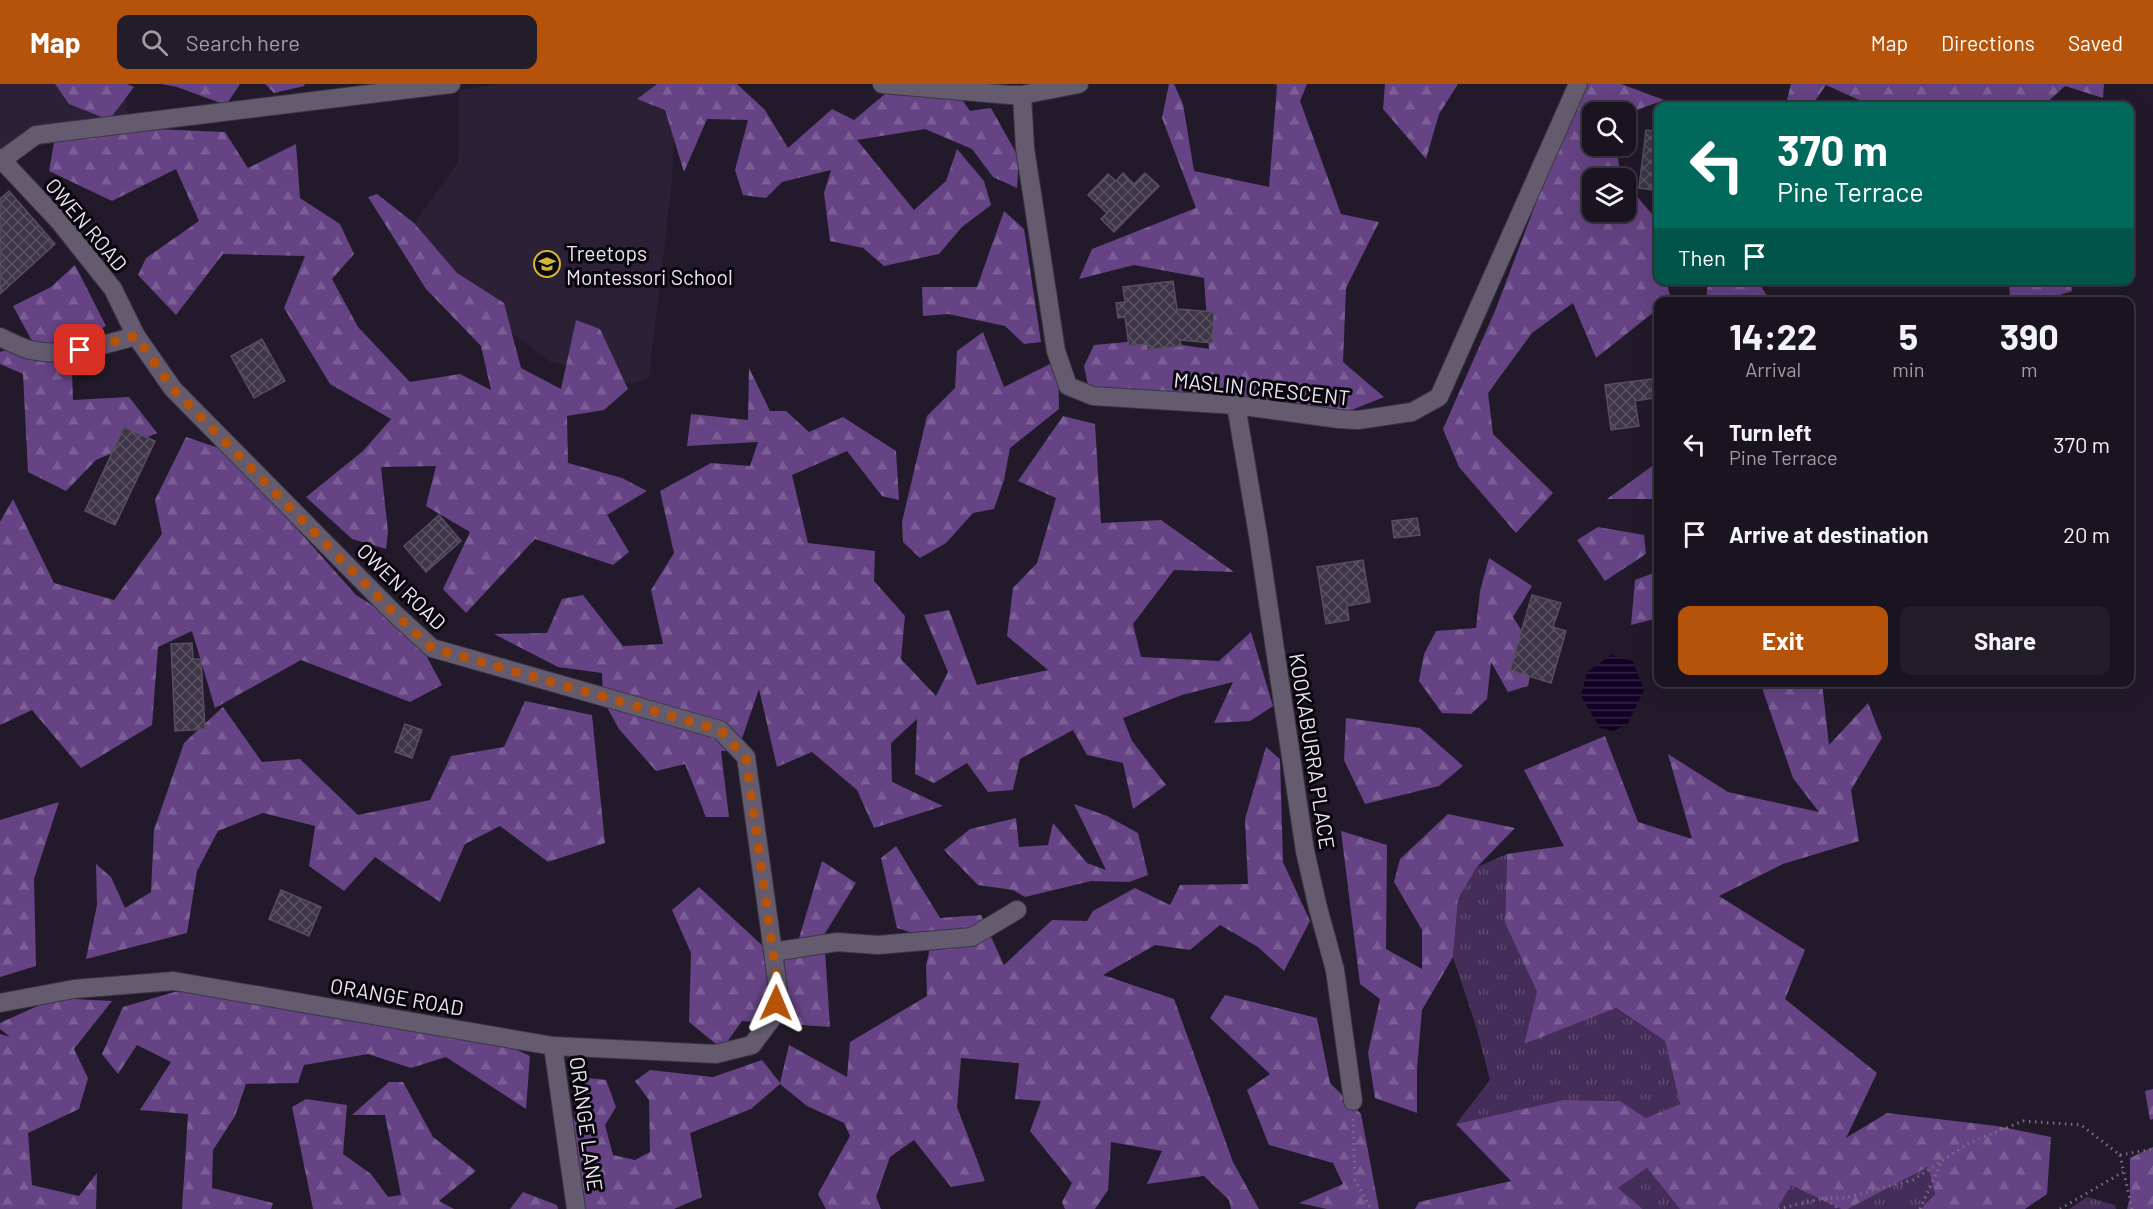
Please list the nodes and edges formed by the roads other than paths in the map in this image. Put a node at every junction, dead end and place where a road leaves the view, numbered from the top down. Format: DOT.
graph roads {
  1 [pos="451,84"];
  2 [pos="882,84"];
  3 [pos="1079,84"];
  4 [pos="1578,84"];
  5 [pos="1022,95"];
  6 [pos="1,159"];
  7 [pos="136,336"];
  8 [pos="0,338"];
  9 [pos="1236,405"];
  10 [pos="1017,910"];
  11 [pos="773,952"];
  12 [pos="0,1003"];
  13 [pos="773,1017"];
  14 [pos="553,1046"];
  15 [pos="1353,1101"];
  16 [pos="576,1209"];
  1 -- 6 [label="street"];
  2 -- 5 [label="street"];
  3 -- 5 [label="street"];
  4 -- 9 [label="street, MASLIN CRESCENT"];
  5 -- 9 [label="street, MASLIN CRESCENT"];
  6 -- 7 [label="street, OWEN ROAD"];
  7 -- 8 [label="street"];
  7 -- 11 [label="street, OWEN ROAD"];
  9 -- 15 [label="street, KOOKABURRA PLACE"];
  10 -- 11 [label="street"];
  11 -- 13 [label="street, OWEN ROAD"];
  12 -- 14 [label="street, ORANGE ROAD"];
  13 -- 14 [label="street, ORANGE ROAD"];
  14 -- 16 [label="street, ORANGE LANE"];
}
